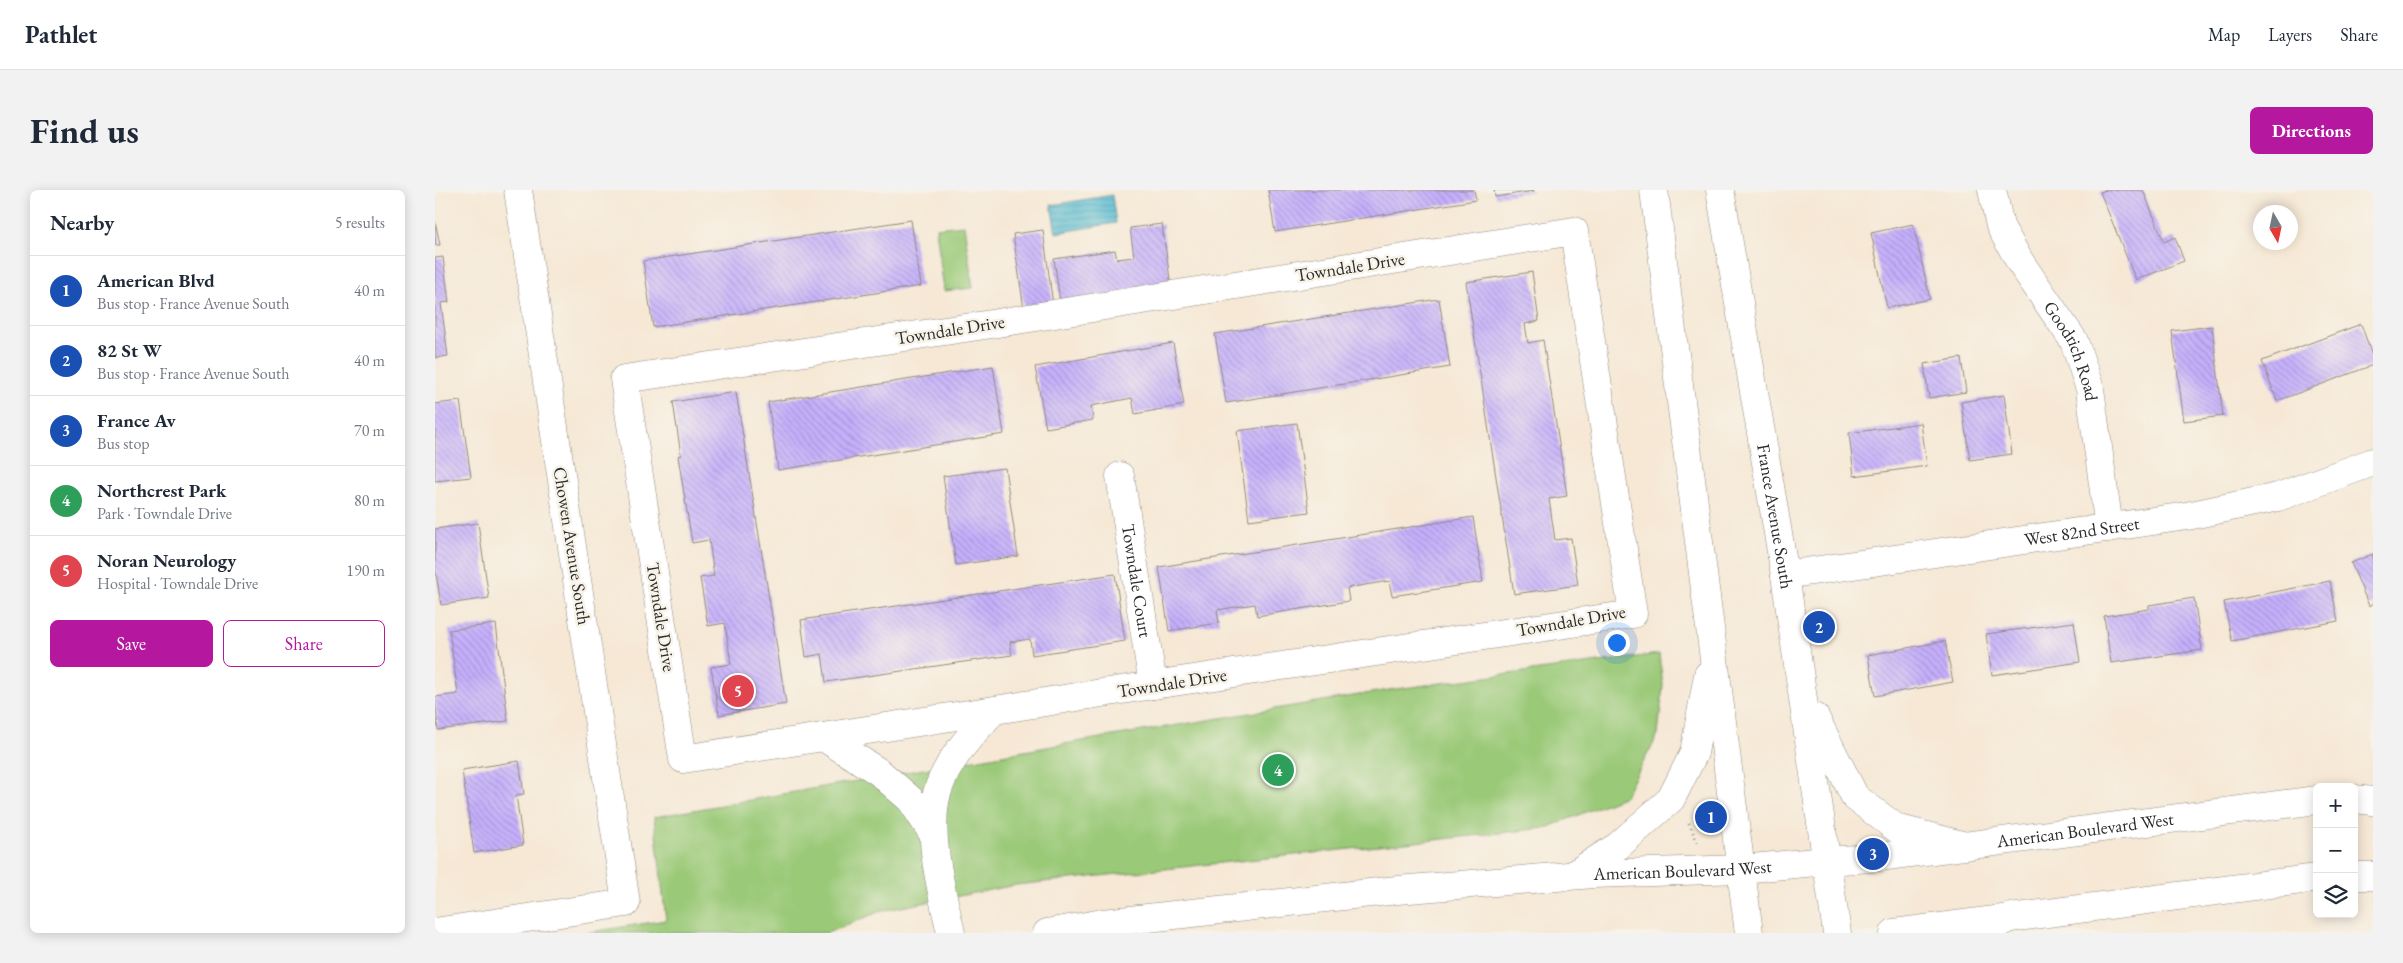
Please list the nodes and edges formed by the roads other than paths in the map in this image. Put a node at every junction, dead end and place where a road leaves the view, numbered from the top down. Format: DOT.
graph roads {
  1 [pos="518,190"];
  2 [pos="1654,190"];
  3 [pos="1720,190"];
  4 [pos="1991,190"];
  5 [pos="2373,462"];
  6 [pos="1119,476"];
  7 [pos="2109,528"];
  8 [pos="1785,575"];
  9 [pos="1713,652"];
  10 [pos="1153,685"];
  11 [pos="1803,688"];
  12 [pos="993,711"];
  13 [pos="823,737"];
  14 [pos="2358,800"];
  15 [pos="2313,801"];
  16 [pos="2373,801"];
  17 [pos="932,832"];
  18 [pos="1962,846"];
  19 [pos="1826,861"];
  20 [pos="1741,869"];
  21 [pos="1573,876"];
  22 [pos="2358,876"];
  23 [pos="2373,876"];
  24 [pos="2313,879"];
  25 [pos="2011,918"];
  26 [pos="435,932"];
  27 [pos="951,933"];
  28 [pos="1047,933"];
  29 [pos="1749,933"];
  30 [pos="1837,933"];
  31 [pos="1894,933"];
  32 [pos="1983,933"];
  1 -- 26 [label="street, Chowen Avenue South"];
  2 -- 9 [label="street"];
  3 -- 8 [label="street, France Avenue South"];
  4 -- 7 [label="street, Goodrich Road"];
  5 -- 7 [label="street, West 82nd Street"];
  6 -- 10 [label="street, Towndale Court"];
  7 -- 8 [label="street, West 82nd Street"];
  8 -- 11 [label="street, France Avenue South"];
  9 -- 20 [label="street"];
  9 -- 21 [label="street"];
  10 -- 12 [label="street, Towndale Drive"];
  10 -- 13 [label="street, Towndale Drive"];
  11 -- 18 [label="street"];
  11 -- 19 [label="street, France Avenue South"];
  12 -- 13 [label="street, Towndale Drive"];
  12 -- 17 [label="street"];
  13 -- 17 [label="street"];
  14 -- 16 [label="street"];
  15 -- 18 [label="street, American Boulevard West"];
  17 -- 27 [label="street"];
  18 -- 19 [label="street, American Boulevard West"];
  19 -- 20 [label="street, American Boulevard West"];
  19 -- 30 [label="street, France Avenue South"];
  20 -- 21 [label="street, American Boulevard West"];
  20 -- 29 [label="street"];
  21 -- 28 [label="street, American Boulevard West"];
  22 -- 23 [label="street"];
  24 -- 25 [label="street"];
  25 -- 31 [label="street"];
  25 -- 32 [label="street"];
}
